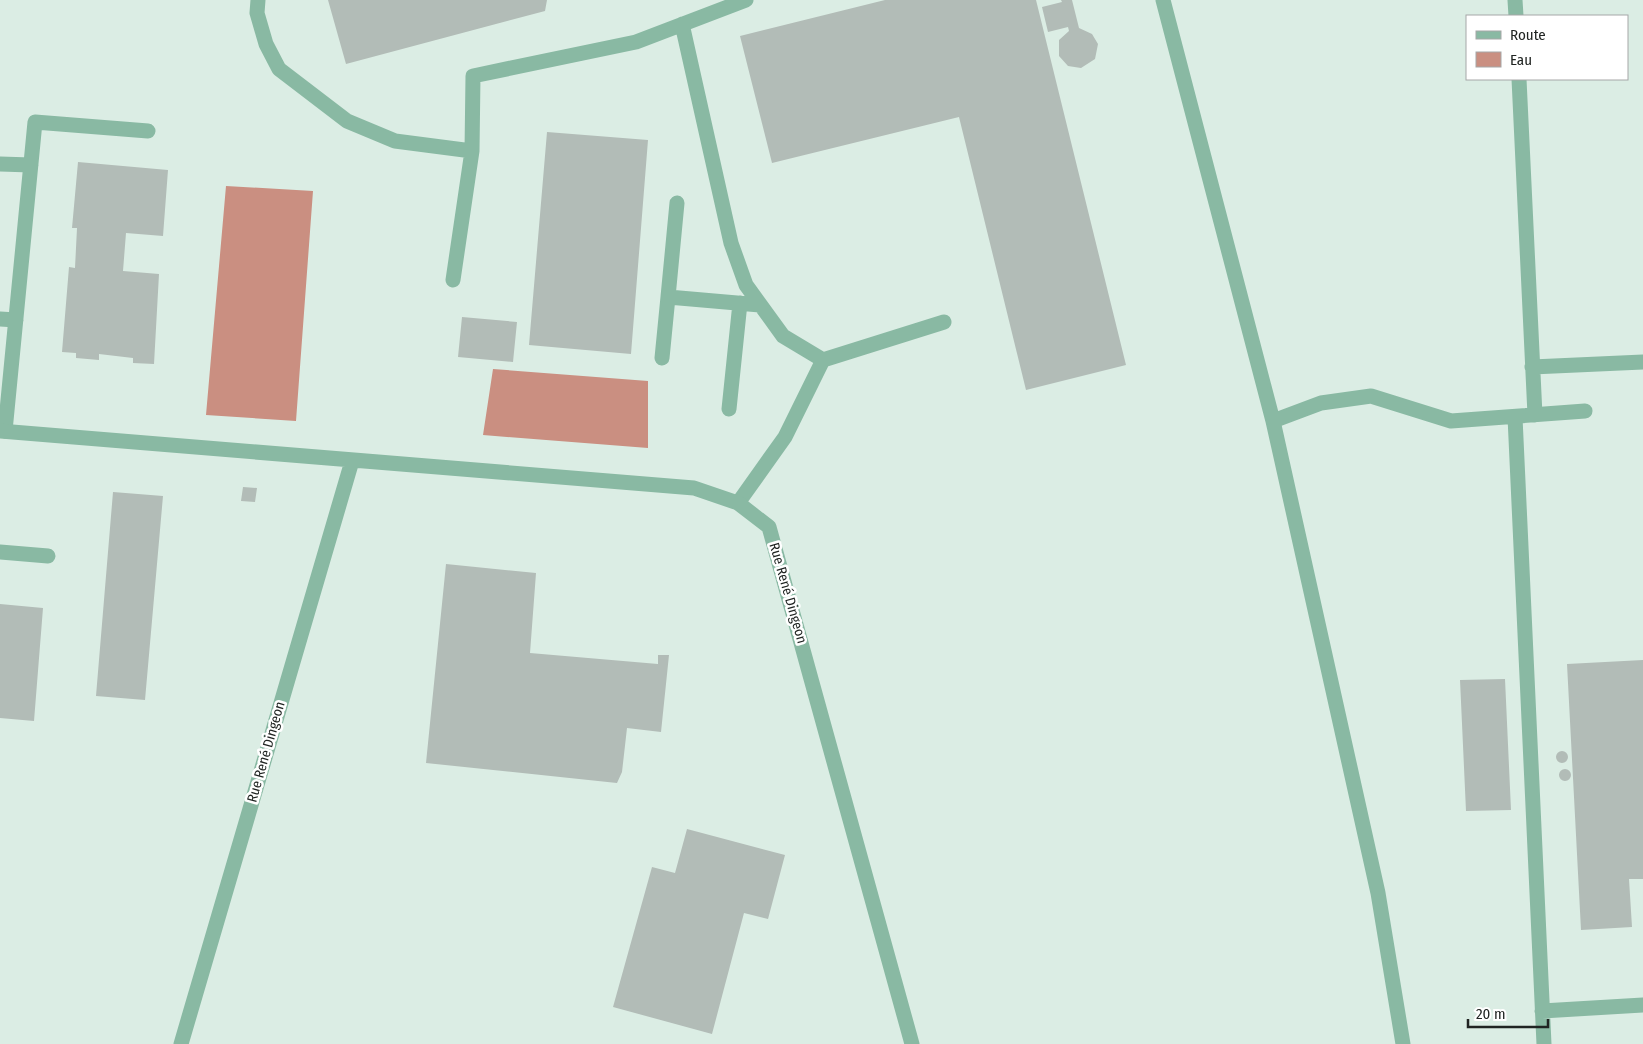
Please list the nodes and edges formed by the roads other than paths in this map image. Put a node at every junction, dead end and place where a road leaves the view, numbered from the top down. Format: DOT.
graph roads {
  1 [pos="258,0"];
  2 [pos="746,0"];
  3 [pos="1163,0"];
  4 [pos="1515,0"];
  5 [pos="1516,15"];
  6 [pos="682,24"];
  7 [pos="1519,80"];
  8 [pos="148,130"];
  9 [pos="472,150"];
  10 [pos="0,164"];
  11 [pos="31,165"];
  12 [pos="677,202"];
  13 [pos="453,280"];
  14 [pos="668,297"];
  15 [pos="740,304"];
  16 [pos="760,305"];
  17 [pos="0,319"];
  18 [pos="16,320"];
  19 [pos="944,322"];
  20 [pos="662,358"];
  21 [pos="823,360"];
  22 [pos="1643,362"];
  23 [pos="1532,367"];
  24 [pos="729,410"];
  25 [pos="1585,411"];
  26 [pos="1534,415"];
  27 [pos="1515,417"];
  28 [pos="1273,421"];
  29 [pos="3,431"];
  30 [pos="352,461"];
  31 [pos="738,503"];
  32 [pos="0,552"];
  33 [pos="48,556"];
  34 [pos="1643,1005"];
  35 [pos="1542,1011"];
  36 [pos="181,1044"];
  37 [pos="912,1044"];
  38 [pos="1403,1044"];
  39 [pos="1544,1044"];
  1 -- 9 [label="street"];
  2 -- 6 [label="street"];
  3 -- 28 [label="street"];
  4 -- 5 [label="street"];
  6 -- 9 [label="street"];
  6 -- 16 [label="street"];
  7 -- 23 [label="street"];
  8 -- 11 [label="street"];
  9 -- 13 [label="street"];
  10 -- 11 [label="street"];
  11 -- 18 [label="street"];
  12 -- 14 [label="street"];
  14 -- 15 [label="street"];
  14 -- 20 [label="street"];
  15 -- 16 [label="street"];
  15 -- 24 [label="street"];
  16 -- 21 [label="street"];
  17 -- 18 [label="street"];
  18 -- 29 [label="street"];
  19 -- 21 [label="street"];
  21 -- 31 [label="street"];
  22 -- 23 [label="street"];
  23 -- 26 [label="street"];
  25 -- 26 [label="street"];
  26 -- 27 [label="street"];
  27 -- 28 [label="street"];
  27 -- 35 [label="street"];
  28 -- 38 [label="street"];
  29 -- 30 [label="street, Rue René Dingeon"];
  30 -- 31 [label="street, Rue René Dingeon"];
  30 -- 36 [label="street, Rue René Dingeon"];
  31 -- 37 [label="street, Rue René Dingeon"];
  32 -- 33 [label="street"];
  34 -- 35 [label="street"];
  35 -- 39 [label="street"];
}
